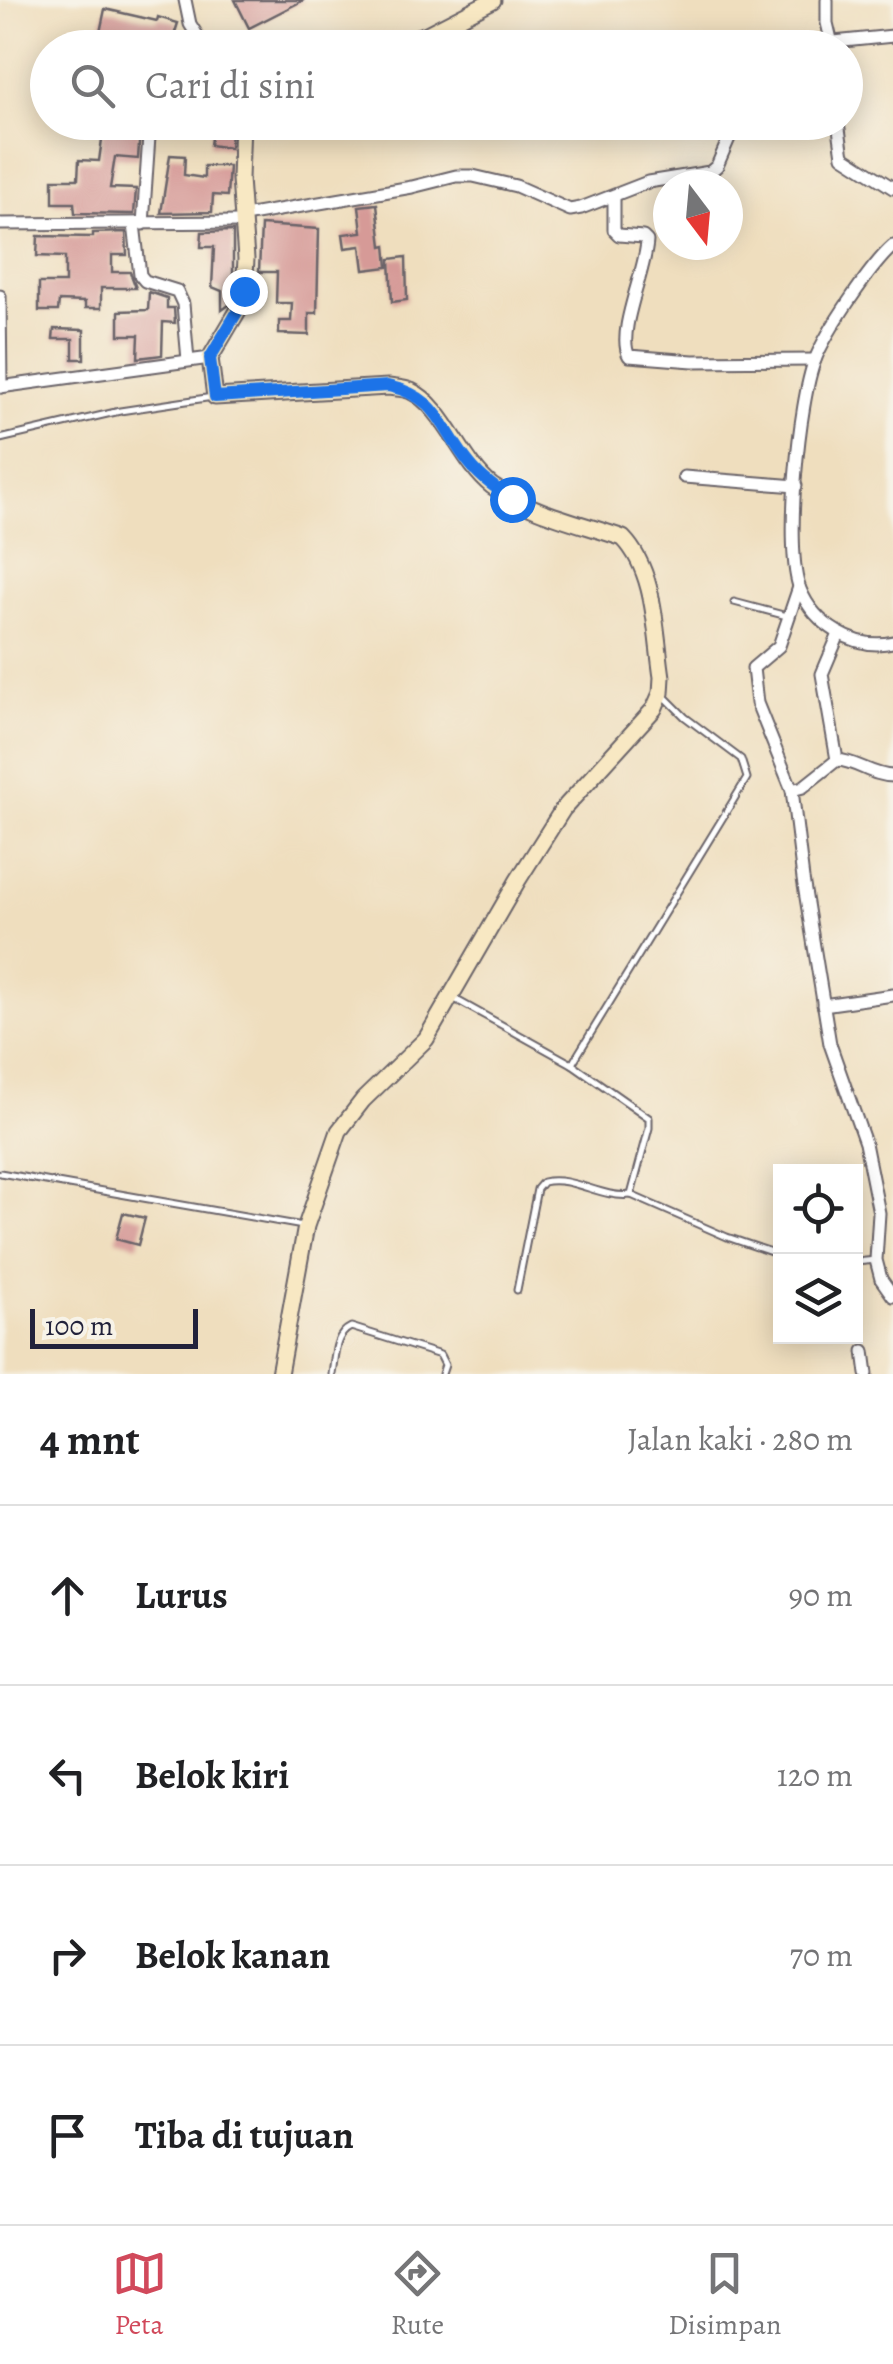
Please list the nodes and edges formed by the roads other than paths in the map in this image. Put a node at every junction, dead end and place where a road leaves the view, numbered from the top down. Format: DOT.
graph roads {
  1 [pos="185,0"];
  2 [pos="492,0"];
  3 [pos="827,0"];
  4 [pos="194,30"];
  5 [pos="435,30"];
  6 [pos="829,30"];
  7 [pos="893,36"];
  8 [pos="863,40"];
  9 [pos="148,140"];
  10 [pos="241,140"];
  11 [pos="728,140"];
  12 [pos="840,140"];
  13 [pos="893,188"];
  14 [pos="614,197"];
  15 [pos="244,219"];
  16 [pos="0,224"];
  17 [pos="138,224"];
  18 [pos="893,246"];
  19 [pos="0,296"];
  20 [pos="210,358"];
  21 [pos="188,360"];
  22 [pos="815,360"];
  23 [pos="1,387"];
  24 [pos="215,397"];
  25 [pos="0,439"];
  26 [pos="684,477"];
  27 [pos="796,486"];
  28 [pos="799,587"];
  29 [pos="734,602"];
  30 [pos="790,616"];
  31 [pos="839,634"];
  32 [pos="893,642"];
  33 [pos="667,699"];
  34 [pos="837,760"];
  35 [pos="893,776"];
  36 [pos="792,790"];
  37 [pos="450,996"];
  38 [pos="893,996"];
  39 [pos="823,1005"];
  40 [pos="572,1064"];
  41 [pos="0,1174"];
  42 [pos="630,1196"];
  43 [pos="306,1226"];
  44 [pos="777,1254"];
  45 [pos="876,1260"];
  46 [pos="863,1261"];
  47 [pos="517,1290"];
  48 [pos="893,1296"];
  49 [pos="864,1351"];
  50 [pos="278,1374"];
  51 [pos="332,1374"];
  52 [pos="442,1374"];
  53 [pos="867,1374"];
  1 -- 4 [label="street"];
  2 -- 5 [label="street"];
  3 -- 6 [label="street"];
  7 -- 8 [label="street"];
  9 -- 17 [label="street"];
  10 -- 15 [label="street"];
  11 -- 14 [label="street"];
  12 -- 13 [label="street"];
  14 -- 15 [label="street"];
  14 -- 22 [label="street"];
  15 -- 17 [label="street"];
  15 -- 20 [label="street"];
  16 -- 17 [label="street"];
  17 -- 21 [label="street"];
  18 -- 22 [label="street"];
  19 -- 23 [label="street"];
  20 -- 21 [label="street"];
  20 -- 24 [label="street"];
  21 -- 23 [label="street"];
  22 -- 27 [label="street"];
  24 -- 25 [label="lane"];
  24 -- 33 [label="street"];
  26 -- 27 [label="street"];
  27 -- 28 [label="street"];
  28 -- 30 [label="street"];
  28 -- 31 [label="street"];
  29 -- 30 [label="lane"];
  30 -- 36 [label="street"];
  31 -- 32 [label="street"];
  31 -- 34 [label="street"];
  33 -- 37 [label="street"];
  33 -- 40 [label="lane"];
  34 -- 35 [label="street"];
  34 -- 36 [label="street"];
  36 -- 39 [label="street"];
  37 -- 40 [label="lane"];
  37 -- 43 [label="street"];
  38 -- 39 [label="street"];
  39 -- 45 [label="street"];
  40 -- 42 [label="lane"];
  41 -- 43 [label="lane"];
  42 -- 44 [label="lane"];
  42 -- 47 [label="lane"];
  43 -- 50 [label="street"];
  45 -- 46 [label="lane"];
  45 -- 48 [label="street"];
  49 -- 53 [label="street"];
  51 -- 52 [label="lane"];
}
